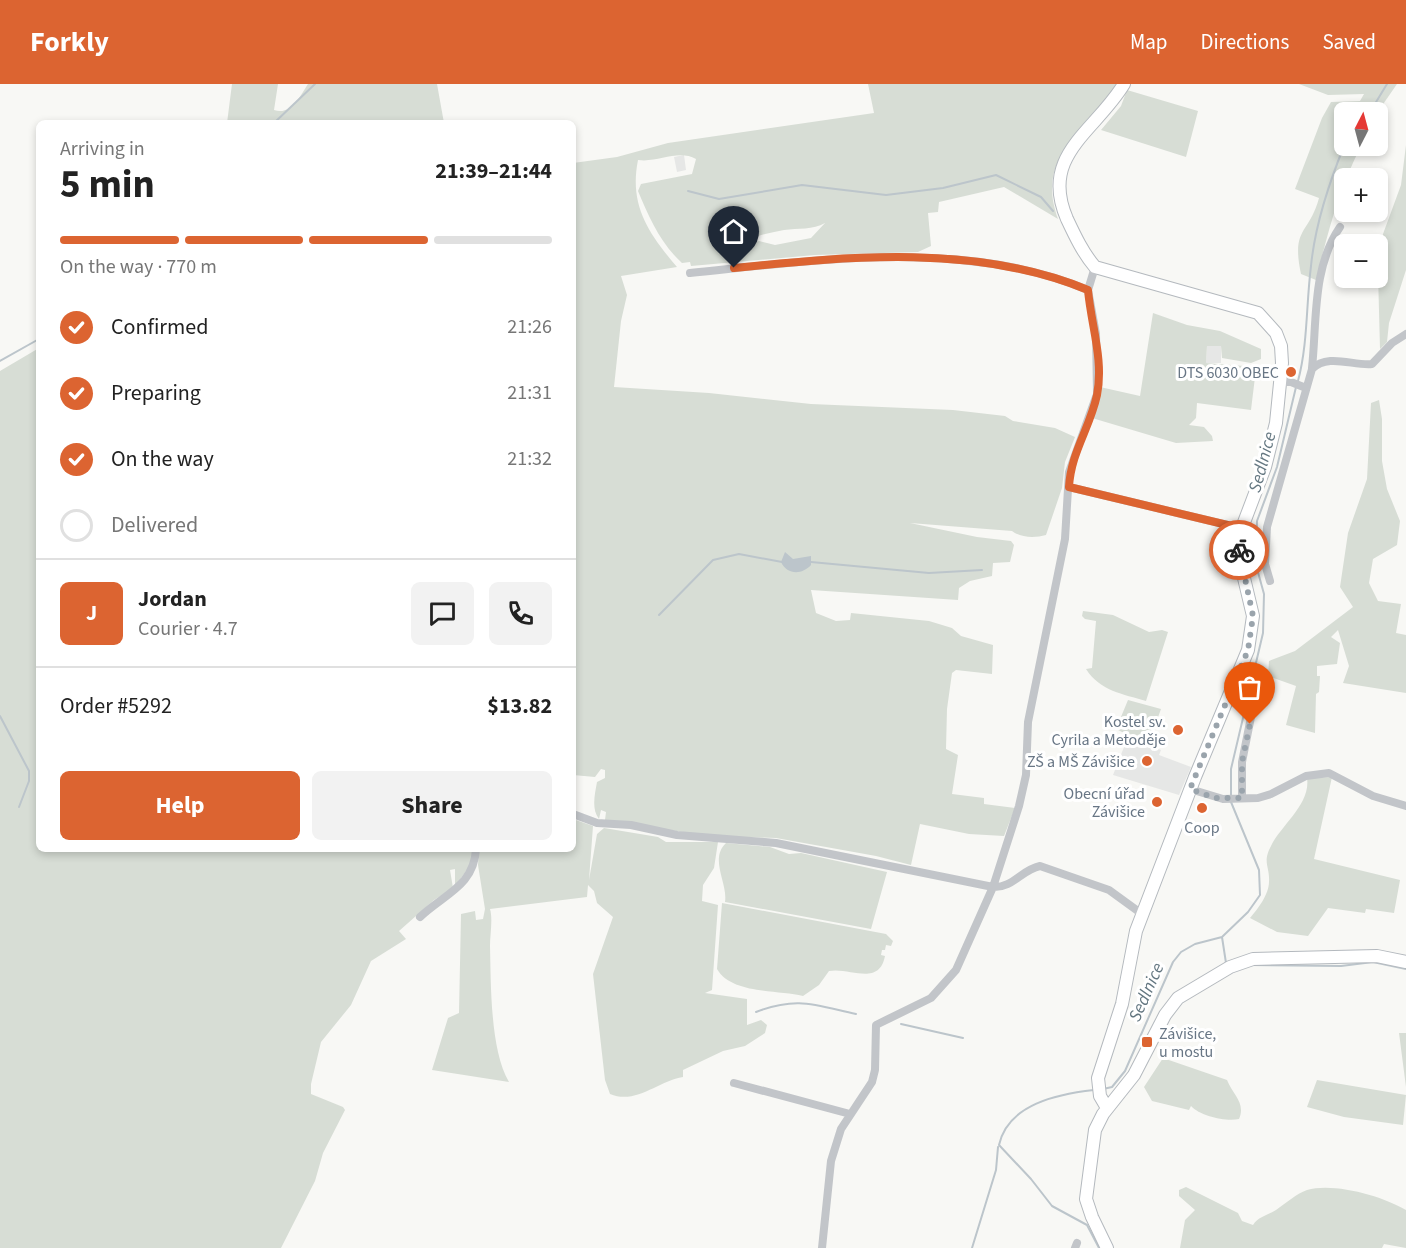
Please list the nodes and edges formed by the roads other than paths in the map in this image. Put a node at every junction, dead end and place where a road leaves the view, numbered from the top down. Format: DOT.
graph roads {
  1 [pos="1124,84"];
  2 [pos="1340,227"];
  3 [pos="1095,267"];
  4 [pos="690,273"];
  5 [pos="1088,290"];
  6 [pos="1406,334"];
  7 [pos="1312,369"];
  8 [pos="1286,382"];
  9 [pos="1304,387"];
  10 [pos="1069,487"];
  11 [pos="1240,528"];
  12 [pos="1270,581"];
  13 [pos="1254,702"];
  14 [pos="1190,789"];
  15 [pos="1240,798"];
  16 [pos="1406,806"];
  17 [pos="576,815"];
  18 [pos="476,852"];
  19 [pos="993,887"];
  20 [pos="1142,914"];
  21 [pos="420,917"];
  22 [pos="1406,962"];
  23 [pos="734,1083"];
  24 [pos="1104,1104"];
  25 [pos="850,1114"];
  26 [pos="822,1248"];
  27 [pos="1107,1248"];
  1 -- 3 [label="street"];
  2 -- 7 [label="street"];
  3 -- 5 [label="street"];
  3 -- 8 [label="street"];
  4 -- 5 [label="street"];
  5 -- 10 [label="street"];
  6 -- 7 [label="street"];
  7 -- 9 [label="street"];
  8 -- 9 [label="street"];
  8 -- 11 [label="street"];
  9 -- 12 [label="street"];
  10 -- 11 [label="street"];
  10 -- 19 [label="street"];
  11 -- 14 [label="street"];
  13 -- 15 [label="street"];
  14 -- 15 [label="street"];
  14 -- 20 [label="street"];
  15 -- 16 [label="street"];
  17 -- 19 [label="street"];
  18 -- 21 [label="street"];
  19 -- 20 [label="street"];
  19 -- 25 [label="street"];
  20 -- 24 [label="street"];
  22 -- 24 [label="street"];
  23 -- 25 [label="street"];
  24 -- 27 [label="street"];
  25 -- 26 [label="street"];
}
